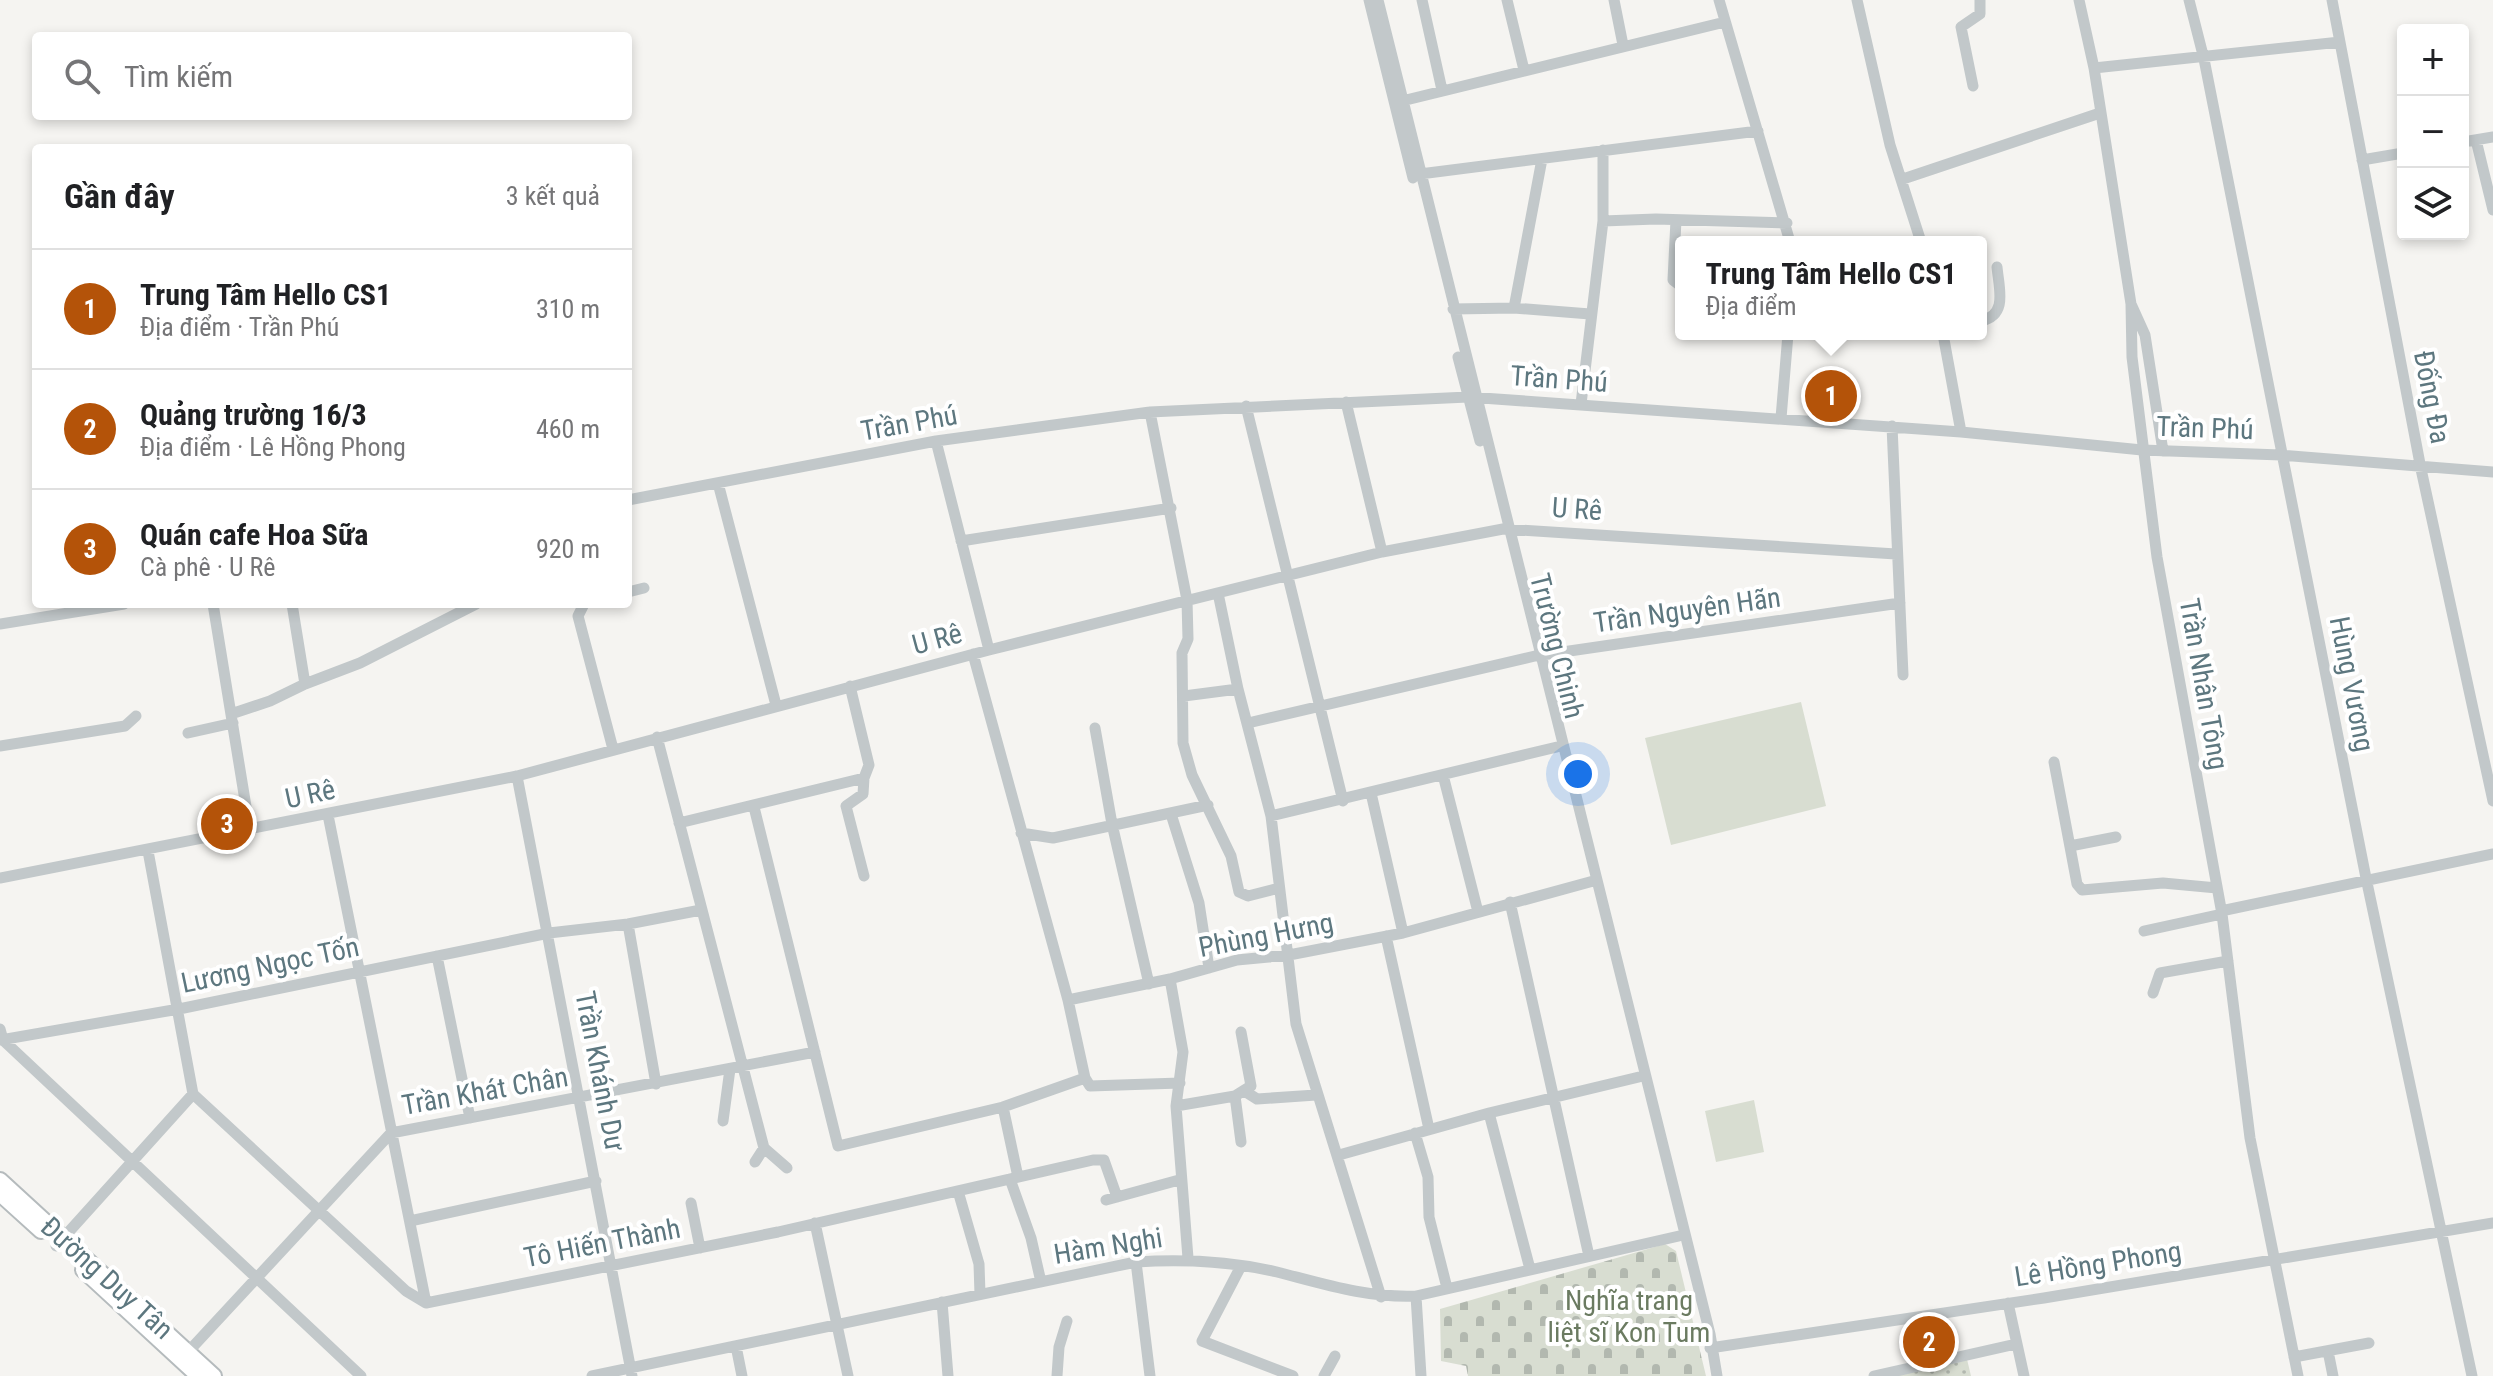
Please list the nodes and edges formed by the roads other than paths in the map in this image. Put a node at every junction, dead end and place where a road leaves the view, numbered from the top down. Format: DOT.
graph roads {
  1 [pos="1369,0"];
  2 [pos="1378,0"];
  3 [pos="1422,0"];
  4 [pos="1507,0"];
  5 [pos="1614,0"];
  6 [pos="1719,0"];
  7 [pos="1857,0"];
  8 [pos="1980,0"];
  9 [pos="2079,0"];
  10 [pos="2189,0"];
  11 [pos="2332,0"];
  12 [pos="1725,22"];
  13 [pos="2340,42"];
  14 [pos="1623,45"];
  15 [pos="2204,59"];
  16 [pos="2094,68"];
  17 [pos="1524,70"];
  18 [pos="1973,86"];
  19 [pos="1442,90"];
  20 [pos="1402,101"];
  21 [pos="2100,113"];
  22 [pos="1758,131"];
  23 [pos="2493,137"];
  24 [pos="2476,140"];
  25 [pos="2469,141"];
  26 [pos="1603,150"];
  27 [pos="2397,154"];
  28 [pos="1542,159"];
  29 [pos="2362,160"];
  30 [pos="1420,174"];
  31 [pos="1903,179"];
  32 [pos="2493,210"];
  33 [pos="1676,220"];
  34 [pos="1603,221"];
  35 [pos="1787,223"];
  36 [pos="1675,236"];
  37 [pos="1789,236"];
  38 [pos="1919,236"];
  39 [pos="1675,240"];
  40 [pos="1997,267"];
  41 [pos="1675,282"];
  42 [pos="2131,304"];
  43 [pos="1514,308"];
  44 [pos="1453,309"];
  45 [pos="1590,314"];
  46 [pos="1987,320"];
  47 [pos="1788,340"];
  48 [pos="1944,340"];
  49 [pos="1473,398"];
  50 [pos="1346,402"];
  51 [pos="1581,404"];
  52 [pos="1246,406"];
  53 [pos="1150,412"];
  54 [pos="1781,418"];
  55 [pos="1892,426"];
  56 [pos="1961,432"];
  57 [pos="936,441"];
  58 [pos="2142,450"];
  59 [pos="2163,451"];
  60 [pos="2281,455"];
  61 [pos="2421,469"];
  62 [pos="2493,472"];
  63 [pos="718,483"];
  64 [pos="632,499"];
  65 [pos="1171,508"];
  66 [pos="1506,529"];
  67 [pos="961,541"];
  68 [pos="1382,552"];
  69 [pos="1896,554"];
  70 [pos="1285,576"];
  71 [pos="644,588"];
  72 [pos="632,591"];
  73 [pos="1218,593"];
  74 [pos="1187,600"];
  75 [pos="1900,603"];
  76 [pos="93,608"];
  77 [pos="214,608"];
  78 [pos="293,608"];
  79 [pos="468,608"];
  80 [pos="582,608"];
  81 [pos="0,624"];
  82 [pos="989,650"];
  83 [pos="973,654"];
  84 [pos="1538,655"];
  85 [pos="1903,675"];
  86 [pos="305,684"];
  87 [pos="850,686"];
  88 [pos="1238,689"];
  89 [pos="1184,696"];
  90 [pos="776,705"];
  91 [pos="1319,707"];
  92 [pos="136,716"];
  93 [pos="232,718"];
  94 [pos="1248,723"];
  95 [pos="1095,728"];
  96 [pos="188,733"];
  97 [pos="657,737"];
  98 [pos="0,746"];
  99 [pos="1557,747"];
  100 [pos="613,749"];
  101 [pos="2054,762"];
  102 [pos="1443,775"];
  103 [pos="517,776"];
  104 [pos="864,778"];
  105 [pos="1371,793"];
  106 [pos="1343,801"];
  107 [pos="2493,801"];
  108 [pos="1208,805"];
  109 [pos="754,807"];
  110 [pos="1171,814"];
  111 [pos="328,815"];
  112 [pos="1271,816"];
  113 [pos="679,823"];
  114 [pos="1112,824"];
  115 [pos="250,831"];
  116 [pos="1021,833"];
  117 [pos="2116,837"];
  118 [pos="2070,846"];
  119 [pos="148,851"];
  120 [pos="2493,854"];
  121 [pos="864,876"];
  122 [pos="0,878"];
  123 [pos="2366,878"];
  124 [pos="1594,880"];
  125 [pos="1279,888"];
  126 [pos="2217,888"];
  127 [pos="1510,902"];
  128 [pos="701,910"];
  129 [pos="1478,912"];
  130 [pos="2222,913"];
  131 [pos="628,924"];
  132 [pos="2144,931"];
  133 [pos="549,933"];
  134 [pos="1403,933"];
  135 [pos="1386,936"];
  136 [pos="1289,955"];
  137 [pos="437,956"];
  138 [pos="2228,961"];
  139 [pos="1209,968"];
  140 [pos="359,970"];
  141 [pos="1170,979"];
  142 [pos="1149,984"];
  143 [pos="2153,993"];
  144 [pos="1068,1000"];
  145 [pos="179,1009"];
  146 [pos="1241,1032"];
  147 [pos="1,1036"];
  148 [pos="815,1052"];
  149 [pos="735,1068"];
  150 [pos="1639,1077"];
  151 [pos="1085,1078"];
  152 [pos="1180,1083"];
  153 [pos="656,1084"];
  154 [pos="193,1094"];
  155 [pos="1241,1094"];
  156 [pos="1316,1095"];
  157 [pos="1553,1096"];
  158 [pos="580,1099"];
  159 [pos="1176,1106"];
  160 [pos="1003,1107"];
  161 [pos="1489,1113"];
  162 [pos="470,1118"];
  163 [pos="723,1121"];
  164 [pos="1429,1129"];
  165 [pos="391,1133"];
  166 [pos="1415,1133"];
  167 [pos="1241,1142"];
  168 [pos="764,1148"];
  169 [pos="1339,1155"];
  170 [pos="755,1162"];
  171 [pos="132,1164"];
  172 [pos="787,1168"];
  173 [pos="1014,1178"];
  174 [pos="0,1180"];
  175 [pos="1179,1180"];
  176 [pos="596,1181"];
  177 [pos="958,1191"];
  178 [pos="0,1194"];
  179 [pos="691,1203"];
  180 [pos="317,1210"];
  181 [pos="410,1221"];
  182 [pos="815,1223"];
  183 [pos="2493,1223"];
  184 [pos="2440,1230"];
  185 [pos="1679,1236"];
  186 [pos="59,1242"];
  187 [pos="700,1248"];
  188 [pos="1589,1256"];
  189 [pos="1188,1258"];
  190 [pos="2273,1261"];
  191 [pos="1136,1262"];
  192 [pos="612,1266"];
  193 [pos="1241,1266"];
  194 [pos="1530,1269"];
  195 [pos="257,1275"];
  196 [pos="1041,1282"];
  197 [pos="1447,1288"];
  198 [pos="980,1294"];
  199 [pos="1416,1296"];
  200 [pos="1381,1297"];
  201 [pos="942,1302"];
  202 [pos="426,1303"];
  203 [pos="2008,1303"];
  204 [pos="1067,1321"];
  205 [pos="837,1324"];
  206 [pos="2369,1343"];
  207 [pos="2016,1344"];
  208 [pos="736,1346"];
  209 [pos="1710,1348"];
  210 [pos="2328,1351"];
  211 [pos="188,1352"];
  212 [pos="1335,1356"];
  213 [pos="2294,1357"];
  214 [pos="631,1372"];
  215 [pos="198,1376"];
  216 [pos="214,1376"];
  217 [pos="361,1376"];
  218 [pos="592,1376"];
  219 [pos="742,1376"];
  220 [pos="848,1376"];
  221 [pos="948,1376"];
  222 [pos="1057,1376"];
  223 [pos="1150,1376"];
  224 [pos="1293,1376"];
  225 [pos="1324,1376"];
  226 [pos="1421,1376"];
  227 [pos="1717,1376"];
  228 [pos="1874,1376"];
  229 [pos="2024,1376"];
  230 [pos="2298,1376"];
  231 [pos="2333,1376"];
  232 [pos="2472,1376"];
  1 -- 49 [label="street, Trường Chinh"];
  2 -- 20 [label="street, Trường Chinh"];
  3 -- 19 [label="street"];
  4 -- 17 [label="street"];
  5 -- 14 [label="street"];
  6 -- 12 [label="street"];
  7 -- 31 [label="street"];
  8 -- 18 [label="street"];
  9 -- 16 [label="street, Trần Nhân Tông"];
  10 -- 15 [label="street, Hùng Vương"];
  11 -- 13 [label="street, Đống Đa"];
  12 -- 14 [label="street"];
  12 -- 22 [label="street"];
  13 -- 15 [label="street"];
  13 -- 29 [label="street, Đống Đa"];
  14 -- 17 [label="street"];
  15 -- 16 [label="street"];
  15 -- 60 [label="street, Hùng Vương"];
  16 -- 21 [label="street, Trần Nhân Tông"];
  17 -- 19 [label="street"];
  19 -- 20 [label="street"];
  20 -- 30 [label="street, Trường Chinh"];
  21 -- 31 [label="street"];
  21 -- 42 [label="street, Trần Nhân Tông"];
  22 -- 26 [label="street"];
  22 -- 35 [label="street"];
  23 -- 24 [label="street"];
  24 -- 25 [label="street"];
  24 -- 32 [label="street"];
  26 -- 28 [label="street"];
  26 -- 34 [label="street"];
  27 -- 29 [label="street"];
  28 -- 30 [label="street"];
  28 -- 43 [label="street"];
  29 -- 61 [label="street, Đống Đa"];
  30 -- 44 [label="street, Trường Chinh"];
  31 -- 38 [label="street"];
  33 -- 34 [label="street"];
  33 -- 35 [label="street"];
  33 -- 36 [label="street"];
  34 -- 45 [label="street"];
  35 -- 37 [label="street"];
  39 -- 41 [label="street"];
  40 -- 46 [label="street"];
  42 -- 58 [label="street, Trần Nhân Tông"];
  42 -- 59 [label="street"];
  43 -- 44 [label="street"];
  43 -- 45 [label="street"];
  44 -- 49 [label="street, Trường Chinh"];
  45 -- 51 [label="street"];
  47 -- 54 [label="street"];
  48 -- 56 [label="street"];
  49 -- 50 [label="street, Trần Phú"];
  49 -- 51 [label="street, Trần Phú"];
  49 -- 66 [label="street, Trường Chinh"];
  50 -- 52 [label="street, Trần Phú"];
  50 -- 68 [label="street"];
  51 -- 54 [label="street, Trần Phú"];
  52 -- 53 [label="street, Trần Phú"];
  52 -- 70 [label="street"];
  53 -- 57 [label="street, Trần Phú"];
  53 -- 65 [label="street"];
  54 -- 55 [label="street, Trần Phú"];
  55 -- 56 [label="street, Trần Phú"];
  55 -- 69 [label="street"];
  56 -- 58 [label="street, Trần Phú"];
  57 -- 63 [label="street, Trần Phú"];
  57 -- 67 [label="street"];
  58 -- 59 [label="street, Trần Phú"];
  58 -- 126 [label="street, Trần Nhân Tông"];
  59 -- 60 [label="street, Trần Phú"];
  60 -- 61 [label="street, Trần Phú"];
  60 -- 123 [label="street, Hùng Vương"];
  61 -- 62 [label="street, Trần Phú"];
  61 -- 107 [label="street, Đống Đa"];
  63 -- 64 [label="street, Trần Phú"];
  63 -- 90 [label="street"];
  65 -- 67 [label="street"];
  65 -- 74 [label="street"];
  66 -- 68 [label="street, U Rê"];
  66 -- 69 [label="street, U Rê"];
  66 -- 84 [label="street, Trường Chinh"];
  67 -- 82 [label="street"];
  68 -- 70 [label="street, U Rê"];
  69 -- 75 [label="street"];
  70 -- 73 [label="street, U Rê"];
  70 -- 91 [label="street"];
  71 -- 72 [label="street"];
  73 -- 74 [label="street, U Rê"];
  73 -- 88 [label="street"];
  74 -- 82 [label="street, U Rê"];
  74 -- 89 [label="street"];
  75 -- 84 [label="street, Trần Nguyên Hãn"];
  75 -- 85 [label="street"];
  76 -- 81 [label="street"];
  77 -- 93 [label="street"];
  78 -- 86 [label="street"];
  79 -- 86 [label="street"];
  80 -- 100 [label="street"];
  82 -- 83 [label="street, U Rê"];
  83 -- 87 [label="street, U Rê"];
  83 -- 116 [label="street"];
  84 -- 91 [label="street, Trần Nguyên Hãn"];
  84 -- 99 [label="street, Trường Chinh"];
  84 -- 124 [label="street, Trường Chinh"];
  86 -- 93 [label="street"];
  87 -- 90 [label="street, U Rê"];
  87 -- 104 [label="street"];
  88 -- 89 [label="street"];
  88 -- 94 [label="street"];
  89 -- 108 [label="street"];
  90 -- 97 [label="street, U Rê"];
  91 -- 94 [label="street, Trần Nguyên Hãn"];
  91 -- 106 [label="street"];
  92 -- 98 [label="street"];
  93 -- 96 [label="street"];
  93 -- 115 [label="street"];
  94 -- 112 [label="street"];
  95 -- 114 [label="street"];
  97 -- 100 [label="street, U Rê"];
  97 -- 113 [label="street"];
  99 -- 102 [label="street"];
  99 -- 124 [label="street, Trường Chinh"];
  100 -- 103 [label="street, U Rê"];
  101 -- 118 [label="street"];
  102 -- 105 [label="street"];
  102 -- 129 [label="street"];
  103 -- 111 [label="street, U Rê"];
  103 -- 133 [label="street, Trần Khánh Dư"];
  104 -- 109 [label="street"];
  104 -- 121 [label="street"];
  105 -- 106 [label="street"];
  105 -- 134 [label="street"];
  106 -- 112 [label="street"];
  108 -- 110 [label="street"];
  108 -- 125 [label="street"];
  109 -- 113 [label="street"];
  109 -- 148 [label="street"];
  110 -- 114 [label="street"];
  110 -- 139 [label="street"];
  111 -- 115 [label="street, U Rê"];
  111 -- 140 [label="street"];
  112 -- 125 [label="street"];
  113 -- 128 [label="street"];
  114 -- 116 [label="street"];
  114 -- 142 [label="street"];
  115 -- 119 [label="street, U Rê"];
  116 -- 144 [label="street"];
  117 -- 118 [label="street"];
  118 -- 126 [label="street"];
  119 -- 122 [label="street, U Rê"];
  119 -- 145 [label="street"];
  120 -- 123 [label="street"];
  123 -- 130 [label="street"];
  123 -- 184 [label="street, Hùng Vương"];
  124 -- 127 [label="street, Phùng Hưng"];
  124 -- 150 [label="street, Trường Chinh"];
  124 -- 209 [label="street, Trường Chinh"];
  125 -- 136 [label="street"];
  126 -- 130 [label="street, Trần Nhân Tông"];
  127 -- 129 [label="street, Phùng Hưng"];
  127 -- 157 [label="street"];
  128 -- 131 [label="street, Lương Ngọc Tốn"];
  128 -- 149 [label="street"];
  129 -- 134 [label="street, Phùng Hưng"];
  130 -- 132 [label="street"];
  130 -- 138 [label="street, Trần Nhân Tông"];
  131 -- 133 [label="street, Lương Ngọc Tốn"];
  131 -- 153 [label="street"];
  133 -- 137 [label="street, Lương Ngọc Tốn"];
  133 -- 158 [label="street, Trần Khánh Dư"];
  134 -- 135 [label="street, Phùng Hưng"];
  135 -- 136 [label="street, Phùng Hưng"];
  135 -- 164 [label="street"];
  136 -- 139 [label="street, Phùng Hưng"];
  136 -- 156 [label="street"];
  137 -- 140 [label="street, Lương Ngọc Tốn"];
  137 -- 162 [label="street"];
  138 -- 143 [label="street"];
  138 -- 190 [label="street, Trần Nhân Tông"];
  139 -- 141 [label="street, Phùng Hưng"];
  140 -- 145 [label="street, Lương Ngọc Tốn"];
  140 -- 165 [label="street"];
  141 -- 142 [label="street"];
  141 -- 152 [label="street, Phùng Hưng"];
  142 -- 144 [label="street"];
  144 -- 151 [label="street"];
  145 -- 147 [label="street, Lương Ngọc Tốn"];
  145 -- 154 [label="street"];
  146 -- 155 [label="street"];
  147 -- 171 [label="street"];
  148 -- 149 [label="street, Trần Khát Chân"];
  148 -- 160 [label="street"];
  149 -- 153 [label="street, Trần Khát Chân"];
  149 -- 163 [label="street"];
  149 -- 168 [label="street"];
  150 -- 157 [label="street"];
  150 -- 185 [label="street, Trường Chinh"];
  151 -- 152 [label="street"];
  151 -- 160 [label="street"];
  152 -- 159 [label="street, Phùng Hưng"];
  153 -- 158 [label="street, Trần Khát Chân"];
  154 -- 171 [label="street"];
  154 -- 180 [label="street"];
  155 -- 156 [label="street"];
  155 -- 159 [label="street"];
  155 -- 167 [label="street"];
  156 -- 169 [label="street"];
  157 -- 161 [label="street"];
  157 -- 188 [label="street"];
  158 -- 162 [label="street, Trần Khát Chân"];
  158 -- 176 [label="street, Trần Khánh Dư"];
  159 -- 175 [label="street, Phùng Hưng"];
  160 -- 173 [label="street"];
  161 -- 164 [label="street"];
  161 -- 194 [label="street"];
  162 -- 165 [label="street, Trần Khát Chân"];
  164 -- 166 [label="street"];
  165 -- 180 [label="street, Trần Khát Chân"];
  165 -- 181 [label="street"];
  166 -- 169 [label="street"];
  166 -- 197 [label="street"];
  168 -- 170 [label="street"];
  168 -- 172 [label="street"];
  169 -- 200 [label="street"];
  171 -- 186 [label="street"];
  171 -- 195 [label="street"];
  173 -- 175 [label="street, Tô Hiến Thành"];
  173 -- 177 [label="street, Tô Hiến Thành"];
  173 -- 196 [label="street"];
  174 -- 186 [label="main road, Đường Duy Tân"];
  175 -- 189 [label="street, Phùng Hưng"];
  176 -- 181 [label="street"];
  176 -- 192 [label="street, Trần Khánh Dư"];
  177 -- 182 [label="street, Tô Hiến Thành"];
  177 -- 198 [label="street"];
  178 -- 186 [label="main road, Đường Duy Tân"];
  179 -- 187 [label="street"];
  180 -- 195 [label="street, Trần Khát Chân"];
  180 -- 202 [label="street"];
  181 -- 202 [label="street"];
  182 -- 187 [label="street, Tô Hiến Thành"];
  182 -- 205 [label="street"];
  183 -- 184 [label="street, Lê Hồng Phong"];
  184 -- 190 [label="street, Lê Hồng Phong"];
  184 -- 232 [label="street, Hùng Vương"];
  185 -- 188 [label="street, Hàm Nghi"];
  185 -- 209 [label="street, Trường Chinh"];
  186 -- 211 [label="main road, Đường Duy Tân"];
  186 -- 215 [label="main road, Đường Duy Tân"];
  187 -- 192 [label="street, Tô Hiến Thành"];
  188 -- 194 [label="street, Hàm Nghi"];
  189 -- 191 [label="street, Hàm Nghi"];
  189 -- 193 [label="street, Hàm Nghi"];
  190 -- 203 [label="street, Lê Hồng Phong"];
  190 -- 213 [label="street, Trần Nhân Tông"];
  191 -- 196 [label="street, Hàm Nghi"];
  191 -- 223 [label="street"];
  192 -- 202 [label="street, Tô Hiến Thành"];
  192 -- 214 [label="street, Trần Khánh Dư"];
  193 -- 200 [label="street, Hàm Nghi"];
  193 -- 224 [label="street"];
  194 -- 197 [label="street, Hàm Nghi"];
  195 -- 211 [label="street, Trần Khát Chân"];
  195 -- 217 [label="street"];
  196 -- 198 [label="street, Hàm Nghi"];
  197 -- 199 [label="street, Hàm Nghi"];
  198 -- 201 [label="street, Hàm Nghi"];
  199 -- 200 [label="street, Hàm Nghi"];
  199 -- 226 [label="street"];
  201 -- 205 [label="street, Hàm Nghi"];
  201 -- 221 [label="street"];
  203 -- 207 [label="street"];
  203 -- 209 [label="street, Lê Hồng Phong"];
  204 -- 222 [label="street"];
  205 -- 208 [label="street, Hàm Nghi"];
  205 -- 220 [label="street"];
  206 -- 210 [label="street"];
  207 -- 228 [label="street"];
  207 -- 229 [label="street"];
  208 -- 214 [label="street, Hàm Nghi"];
  208 -- 219 [label="street"];
  209 -- 227 [label="street, Trường Chinh"];
  210 -- 213 [label="street"];
  210 -- 231 [label="street"];
  211 -- 216 [label="main road, Đường Duy Tân"];
  212 -- 225 [label="street"];
  213 -- 230 [label="street, Trần Nhân Tông"];
  214 -- 218 [label="street, Hàm Nghi"];
}
